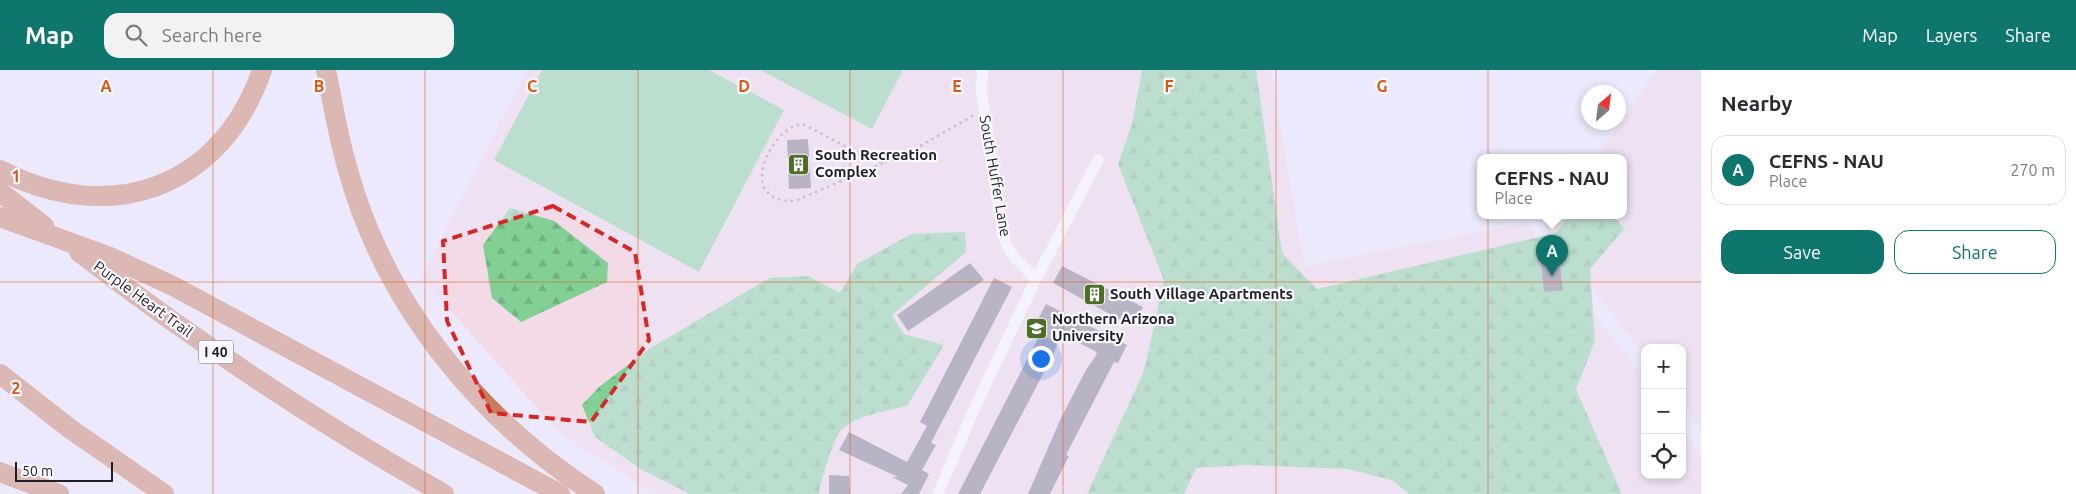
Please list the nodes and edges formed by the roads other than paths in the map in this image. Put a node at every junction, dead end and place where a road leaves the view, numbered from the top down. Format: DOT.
graph roads {
  1 [pos="262,70"];
  2 [pos="326,70"];
  3 [pos="983,70"];
  4 [pos="1098,160"];
  5 [pos="0,170"];
  6 [pos="0,192"];
  7 [pos="0,217"];
  8 [pos="1036,279"];
  9 [pos="0,374"];
  10 [pos="0,472"];
  11 [pos="59,494"];
  12 [pos="164,494"];
  13 [pos="444,494"];
  14 [pos="560,494"];
  15 [pos="595,494"];
  16 [pos="938,494"];
  1 -- 5 [label="highway"];
  2 -- 15 [label="highway"];
  3 -- 8 [label="street, South Huffer Lane"];
  4 -- 8 [label="street"];
  6 -- 13 [label="highway, Purple Heart Trail / I 40"];
  7 -- 14 [label="highway"];
  8 -- 16 [label="street"];
  9 -- 12 [label="highway"];
  10 -- 11 [label="highway"];
}
